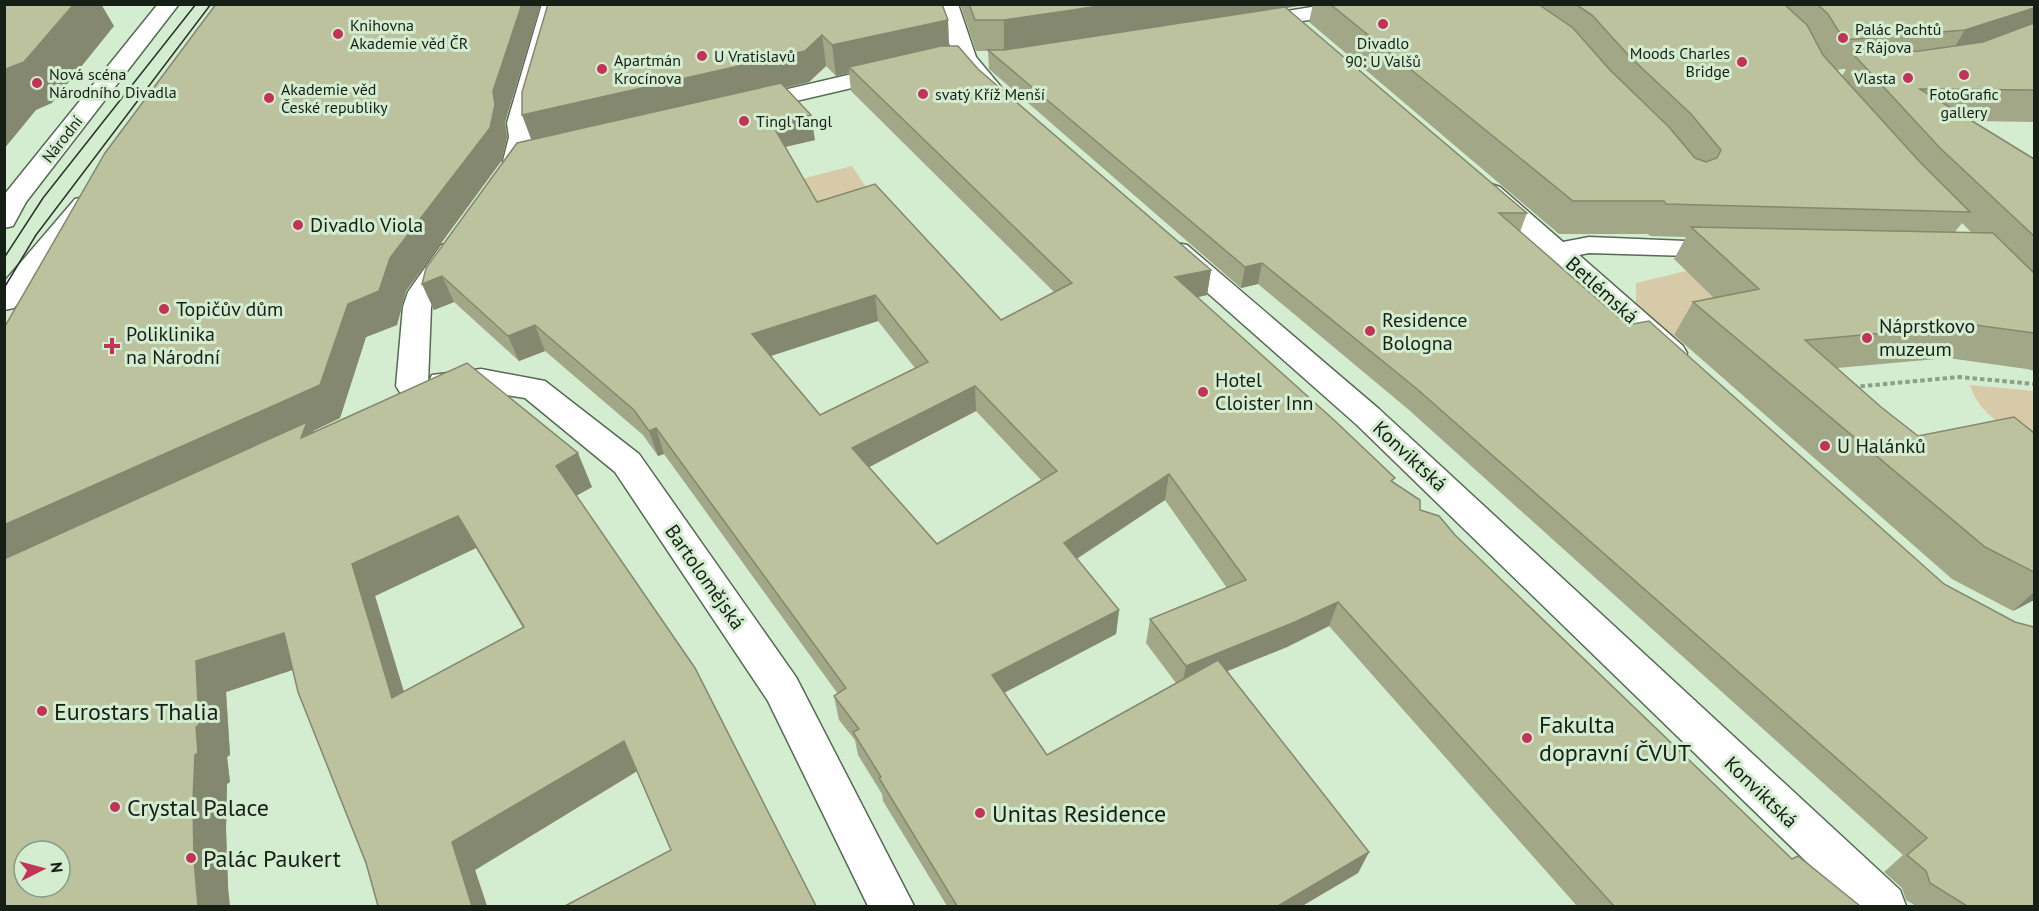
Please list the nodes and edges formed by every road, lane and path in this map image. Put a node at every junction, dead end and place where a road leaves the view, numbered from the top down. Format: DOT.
graph roads {
  1 [pos="170,4"];
  2 [pos="947,4"];
  3 [pos="1374,4"];
  4 [pos="551,15"];
  5 [pos="1288,18"];
  6 [pos="1234,26"];
  7 [pos="1314,40"];
  8 [pos="955,61"];
  9 [pos="1011,107"];
  10 [pos="724,111"];
  11 [pos="546,154"];
  12 [pos="1470,174"];
  13 [pos="101,184"];
  14 [pos="4,220"];
  15 [pos="1149,227"];
  16 [pos="462,234"];
  17 [pos="1752,250"];
  18 [pos="1559,251"];
  19 [pos="4,301"];
  20 [pos="1691,370"];
  21 [pos="2034,384"];
  22 [pos="412,386"];
  23 [pos="1842,388"];
  24 [pos="383,408"];
  25 [pos="892,906"];
  26 [pos="1884,906"];
  1 -- 14 [label="street, Národní"];
  2 -- 8 [label="street"];
  3 -- 5 [label="street"];
  4 -- 11 [label="street"];
  5 -- 6 [label="street"];
  5 -- 7 [label="street"];
  8 -- 9 [label="street"];
  8 -- 10 [label="street"];
  12 -- 18 [label="street, Betlémská"];
  13 -- 19 [label="street"];
  15 -- 26 [label="street, Konviktská"];
  16 -- 22 [label="street"];
  17 -- 18 [label="street"];
  18 -- 20 [label="street, Betlémská"];
  21 -- 23 [label="path"];
  22 -- 24 [label="street"];
  22 -- 25 [label="street, Bartolomějská"];
}
